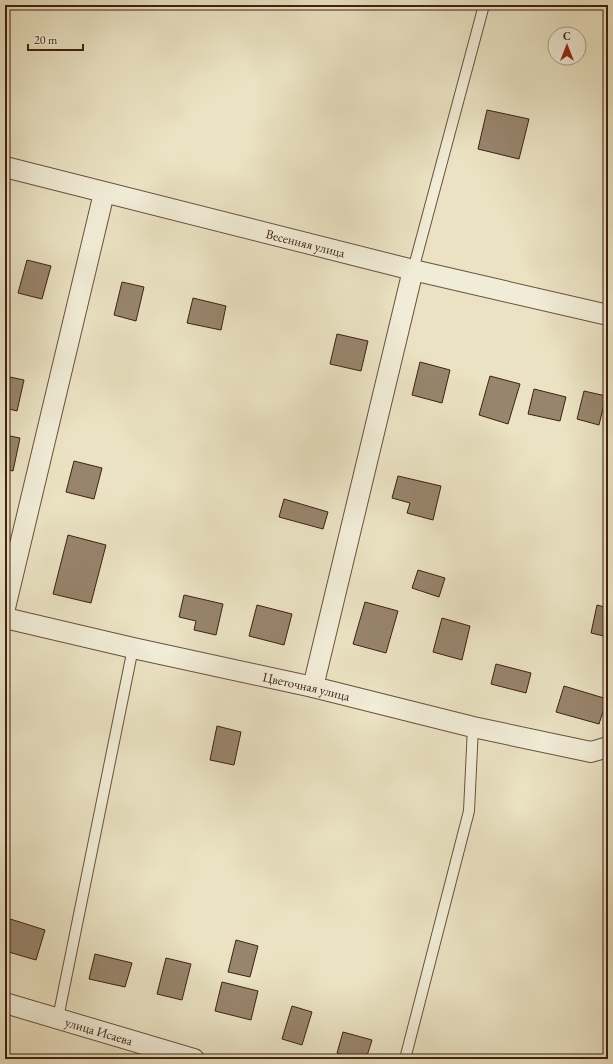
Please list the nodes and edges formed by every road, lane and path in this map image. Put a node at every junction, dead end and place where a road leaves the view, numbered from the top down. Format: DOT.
graph roads {
  1 [pos="484,5"];
  2 [pos="5,167"];
  3 [pos="104,193"];
  4 [pos="413,270"];
  5 [pos="608,315"];
  6 [pos="5,608"];
  7 [pos="5,618"];
  8 [pos="133,648"];
  9 [pos="313,687"];
  10 [pos="473,727"];
  11 [pos="608,747"];
  12 [pos="5,1003"];
  13 [pos="58,1018"];
  14 [pos="194,1059"];
  15 [pos="405,1059"];
  1 -- 4 [label="lane"];
  2 -- 3 [label="street, Весенняя улица"];
  3 -- 4 [label="street, Весенняя улица"];
  3 -- 6 [label="street"];
  4 -- 5 [label="street, Весенняя улица"];
  4 -- 9 [label="street"];
  7 -- 8 [label="street, Цветочная улица"];
  8 -- 9 [label="street, Цветочная улица"];
  8 -- 13 [label="lane"];
  9 -- 10 [label="street, Цветочная улица"];
  10 -- 11 [label="street, Цветочная улица"];
  10 -- 15 [label="lane"];
  12 -- 13 [label="street, улица Исаева"];
  13 -- 14 [label="street, улица Исаева"];
}
